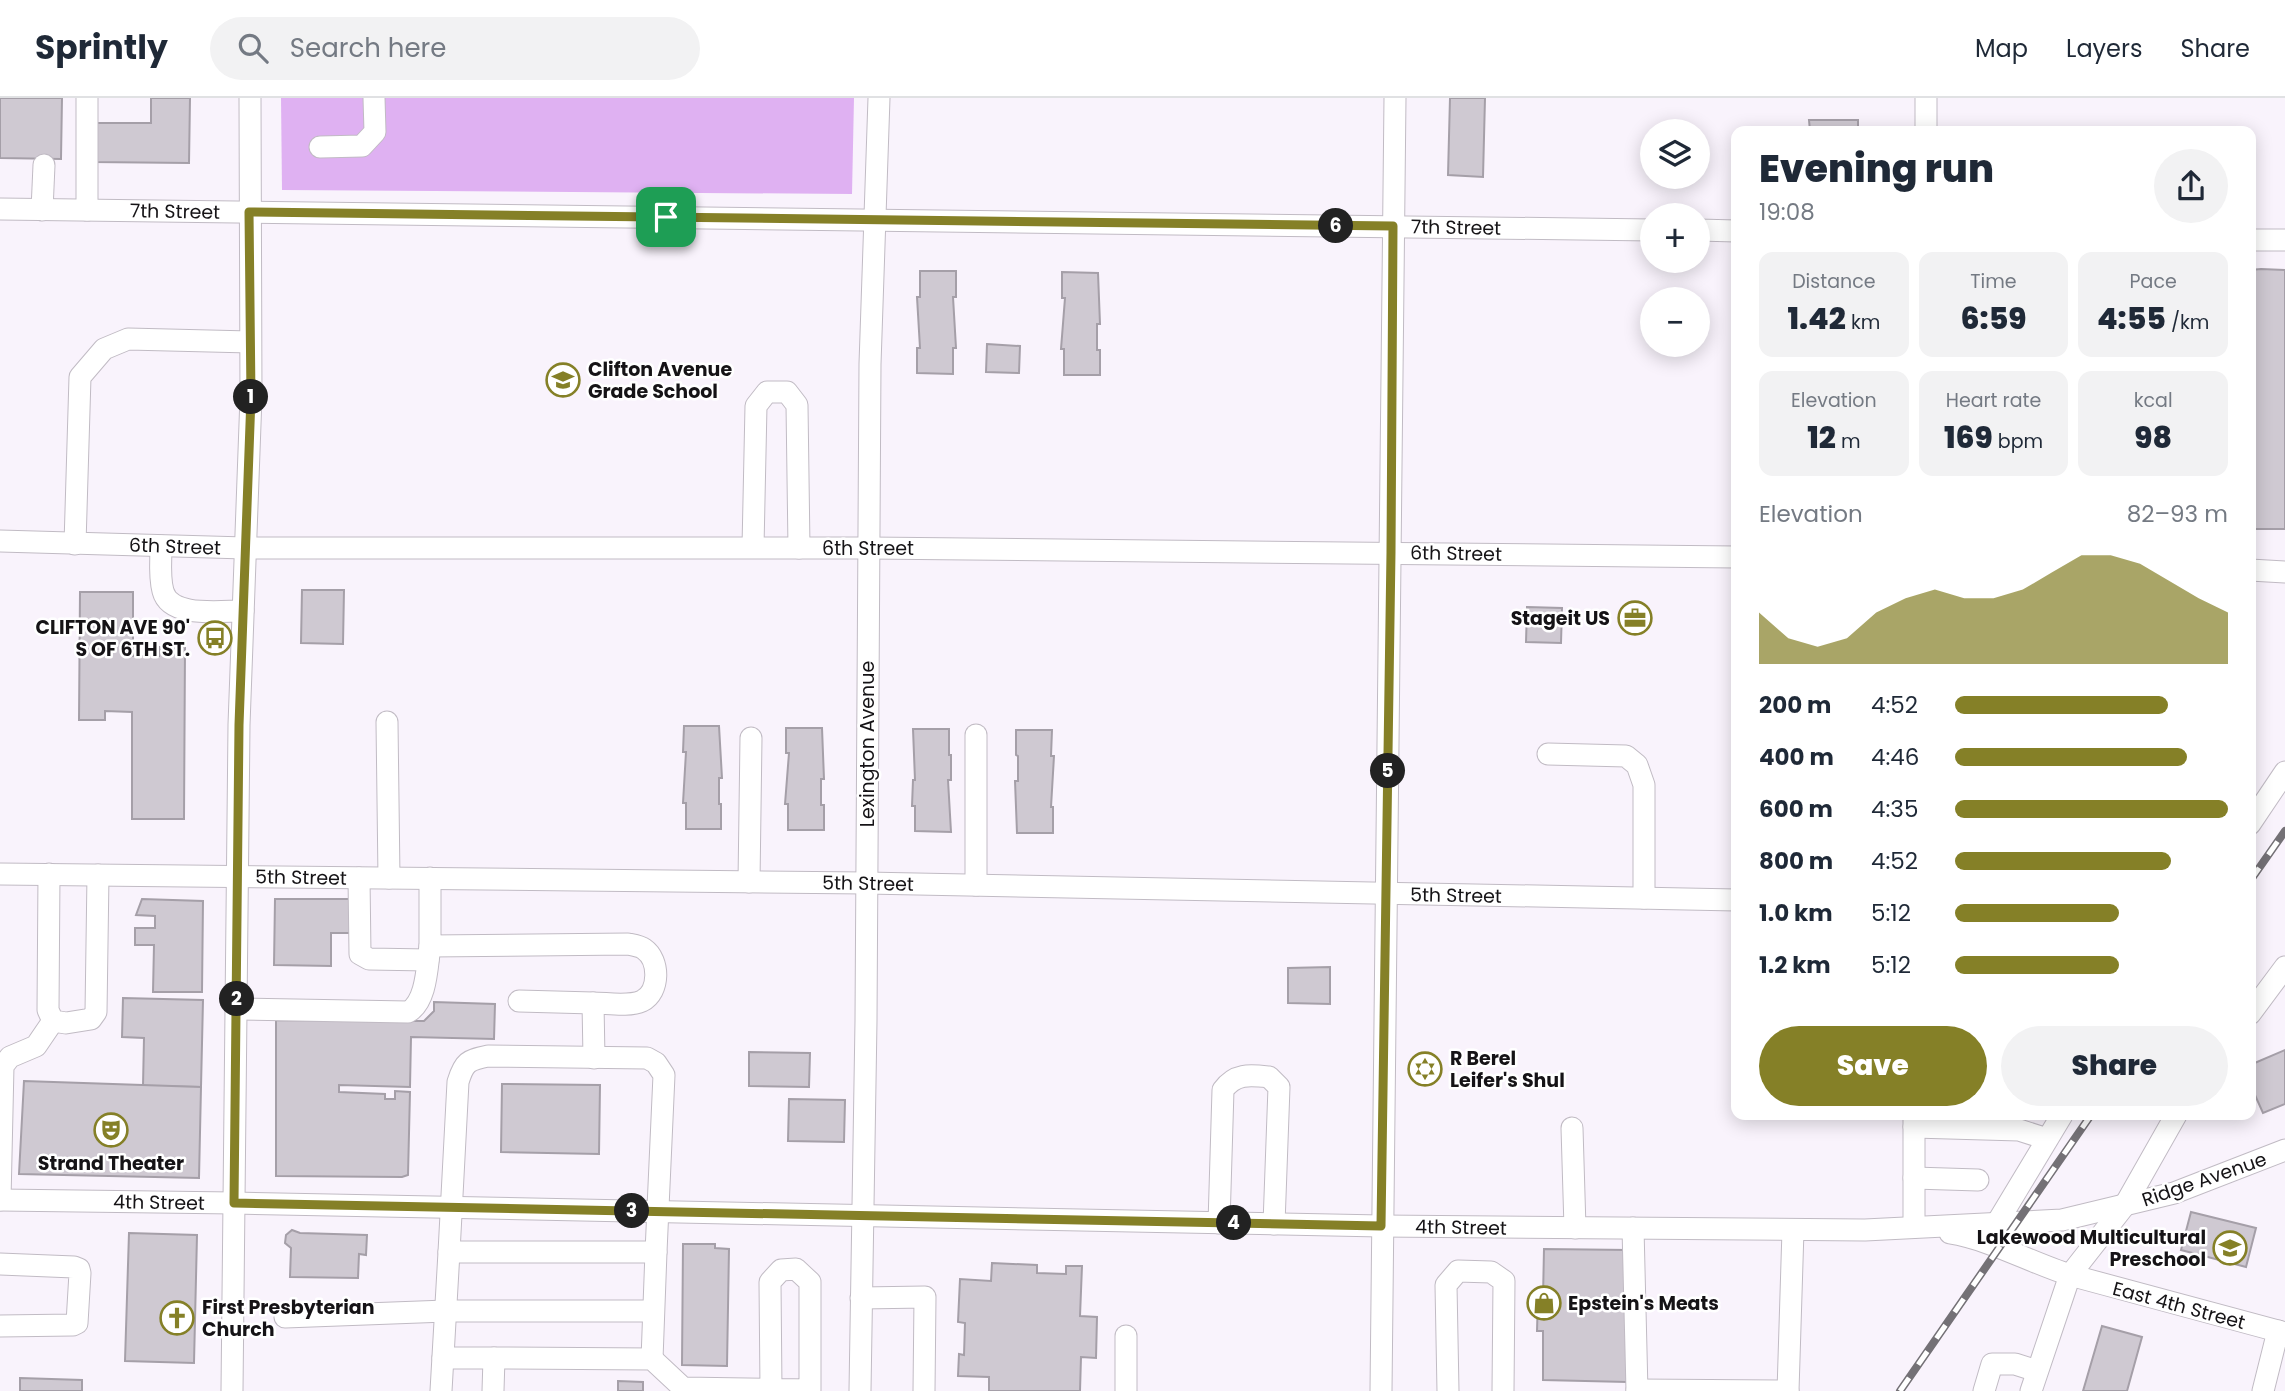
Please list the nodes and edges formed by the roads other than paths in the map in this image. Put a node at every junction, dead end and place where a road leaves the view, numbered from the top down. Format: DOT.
graph roads {
  1 [pos="88,98"];
  2 [pos="250,98"];
  3 [pos="374,98"];
  4 [pos="878,98"];
  5 [pos="1395,98"];
  6 [pos="1926,98"];
  7 [pos="1926,126"];
  8 [pos="320,147"];
  9 [pos="44,165"];
  10 [pos="0,209"];
  11 [pos="42,210"];
  12 [pos="87,210"];
  13 [pos="249,212"];
  14 [pos="875,220"];
  15 [pos="1393,226"];
  16 [pos="1640,230"];
  17 [pos="1710,230"];
  18 [pos="1731,231"];
  19 [pos="2256,240"];
  20 [pos="2285,240"];
  21 [pos="250,342"];
  22 [pos="0,541"];
  23 [pos="75,544"];
  24 [pos="161,546"];
  25 [pos="753,547"];
  26 [pos="245,548"];
  27 [pos="799,548"];
  28 [pos="869,548"];
  29 [pos="1391,552"];
  30 [pos="1731,557"];
  31 [pos="2256,570"];
  32 [pos="2285,572"];
  33 [pos="243,611"];
  34 [pos="387,722"];
  35 [pos="976,735"];
  36 [pos="751,738"];
  37 [pos="1548,754"];
  38 [pos="2285,772"];
  39 [pos="2256,815"];
  40 [pos="0,873"];
  41 [pos="49,874"];
  42 [pos="98,874"];
  43 [pos="239,876"];
  44 [pos="359,878"];
  45 [pos="389,878"];
  46 [pos="430,878"];
  47 [pos="750,881"];
  48 [pos="866,883"];
  49 [pos="976,885"];
  50 [pos="1387,893"];
  51 [pos="1644,898"];
  52 [pos="1731,900"];
  53 [pos="429,953"];
  54 [pos="2285,967"];
  55 [pos="519,1001"];
  56 [pos="593,1003"];
  57 [pos="2256,1005"];
  58 [pos="237,1009"];
  59 [pos="53,1021"];
  60 [pos="594,1058"];
  61 [pos="2059,1120"];
  62 [pos="2173,1120"];
  63 [pos="1914,1121"];
  64 [pos="1572,1128"];
  65 [pos="2047,1139"];
  66 [pos="2285,1150"];
  67 [pos="1914,1178"];
  68 [pos="1978,1180"];
  69 [pos="0,1200"];
  70 [pos="234,1203"];
  71 [pos="2125,1205"];
  72 [pos="451,1207"];
  73 [pos="658,1212"];
  74 [pos="862,1216"];
  75 [pos="1219,1223"];
  76 [pos="1997,1223"];
  77 [pos="1274,1224"];
  78 [pos="1381,1226"];
  79 [pos="1914,1227"];
  80 [pos="1574,1228"];
  81 [pos="1633,1228"];
  82 [pos="1793,1230"];
  83 [pos="449,1252"];
  84 [pos="656,1252"];
  85 [pos="0,1264"];
  86 [pos="2070,1275"];
  87 [pos="861,1298"];
  88 [pos="446,1311"];
  89 [pos="652,1311"];
  90 [pos="285,1317"];
  91 [pos="0,1326"];
  92 [pos="2282,1332"];
  93 [pos="1126,1336"];
  94 [pos="443,1358"];
  95 [pos="494,1358"];
  96 [pos="652,1359"];
  97 [pos="2034,1381"];
  98 [pos="771,1390"];
  99 [pos="1637,1390"];
  100 [pos="232,1391"];
  101 [pos="441,1391"];
  102 [pos="494,1391"];
  103 [pos="810,1391"];
  104 [pos="860,1391"];
  105 [pos="923,1391"];
  106 [pos="1126,1391"];
  107 [pos="1381,1391"];
  108 [pos="1448,1391"];
  109 [pos="1503,1391"];
  110 [pos="1788,1391"];
  111 [pos="1984,1391"];
  112 [pos="2263,1391"];
  1 -- 12 [label="street"];
  2 -- 13 [label="street"];
  3 -- 8 [label="street"];
  4 -- 14 [label="street, Lexington Avenue"];
  5 -- 15 [label="street"];
  6 -- 7 [label="street"];
  9 -- 11 [label="street"];
  10 -- 11 [label="street, 7th Street"];
  11 -- 12 [label="street, 7th Street"];
  12 -- 13 [label="street, 7th Street"];
  13 -- 14 [label="street, 7th Street"];
  13 -- 21 [label="street"];
  14 -- 15 [label="street, 7th Street"];
  14 -- 28 [label="street, Lexington Avenue"];
  15 -- 16 [label="street, 7th Street"];
  15 -- 29 [label="street"];
  17 -- 18 [label="street"];
  19 -- 20 [label="street"];
  21 -- 23 [label="street"];
  21 -- 26 [label="street"];
  22 -- 23 [label="street, 6th Street"];
  23 -- 24 [label="street, 6th Street"];
  24 -- 26 [label="street, 6th Street"];
  24 -- 33 [label="street"];
  25 -- 26 [label="street, 6th Street"];
  25 -- 27 [label="street, 6th Street"];
  25 -- 27 [label="street"];
  26 -- 33 [label="street"];
  27 -- 28 [label="street, 6th Street"];
  28 -- 29 [label="street, 6th Street"];
  28 -- 48 [label="street, Lexington Avenue"];
  29 -- 30 [label="street, 6th Street"];
  29 -- 50 [label="street"];
  31 -- 32 [label="street"];
  33 -- 43 [label="street"];
  34 -- 45 [label="street"];
  35 -- 49 [label="street"];
  36 -- 47 [label="street"];
  37 -- 51 [label="street"];
  38 -- 39 [label="street"];
  40 -- 41 [label="street, 5th Street"];
  41 -- 42 [label="street, 5th Street"];
  41 -- 59 [label="street"];
  42 -- 43 [label="street, 5th Street"];
  42 -- 59 [label="street"];
  43 -- 44 [label="street, 5th Street"];
  43 -- 58 [label="street"];
  44 -- 45 [label="street, 5th Street"];
  44 -- 53 [label="street"];
  45 -- 46 [label="street, 5th Street"];
  46 -- 47 [label="street, 5th Street"];
  46 -- 53 [label="street"];
  47 -- 48 [label="street, 5th Street"];
  48 -- 49 [label="street, 5th Street"];
  48 -- 74 [label="street, Lexington Avenue"];
  49 -- 50 [label="street, 5th Street"];
  50 -- 51 [label="street, 5th Street"];
  50 -- 78 [label="street"];
  51 -- 52 [label="street, 5th Street"];
  53 -- 56 [label="street"];
  53 -- 58 [label="street"];
  54 -- 57 [label="street"];
  55 -- 56 [label="street"];
  56 -- 60 [label="street"];
  58 -- 70 [label="street"];
  59 -- 69 [label="street"];
  60 -- 72 [label="street"];
  60 -- 73 [label="street"];
  61 -- 65 [label="street"];
  62 -- 71 [label="street"];
  63 -- 65 [label="street"];
  63 -- 67 [label="street"];
  64 -- 80 [label="street"];
  65 -- 76 [label="street"];
  66 -- 71 [label="street, Ridge Avenue"];
  67 -- 68 [label="street"];
  67 -- 79 [label="street"];
  69 -- 70 [label="street, 4th Street"];
  70 -- 72 [label="street, 4th Street"];
  70 -- 100 [label="street"];
  71 -- 76 [label="street, Ridge Avenue"];
  71 -- 86 [label="street"];
  72 -- 73 [label="street, 4th Street"];
  72 -- 83 [label="street"];
  73 -- 74 [label="street, 4th Street"];
  73 -- 84 [label="street"];
  74 -- 75 [label="street, 4th Street"];
  74 -- 87 [label="street, Lexington Avenue"];
  75 -- 77 [label="street, 4th Street"];
  75 -- 77 [label="street"];
  76 -- 79 [label="street, Ridge Avenue"];
  77 -- 78 [label="street, 4th Street"];
  78 -- 80 [label="street, 4th Street"];
  78 -- 107 [label="street"];
  79 -- 82 [label="street, 4th Street"];
  79 -- 86 [label="street, East 4th Street"];
  80 -- 81 [label="street, 4th Street"];
  81 -- 82 [label="street, 4th Street"];
  81 -- 99 [label="street"];
  82 -- 110 [label="street"];
  83 -- 84 [label="street"];
  83 -- 88 [label="street"];
  84 -- 89 [label="street"];
  85 -- 91 [label="street"];
  86 -- 92 [label="street, East 4th Street"];
  86 -- 97 [label="street"];
  87 -- 104 [label="street, Lexington Avenue"];
  87 -- 105 [label="street"];
  88 -- 89 [label="street"];
  88 -- 90 [label="street"];
  88 -- 94 [label="street"];
  89 -- 96 [label="street"];
  92 -- 112 [label="street"];
  93 -- 106 [label="street"];
  94 -- 95 [label="street"];
  94 -- 101 [label="street"];
  95 -- 96 [label="street"];
  95 -- 102 [label="street"];
  96 -- 98 [label="street"];
  97 -- 111 [label="street"];
  98 -- 103 [label="street"];
  98 -- 103 [label="street"];
  99 -- 110 [label="street"];
  108 -- 109 [label="street"];
}
